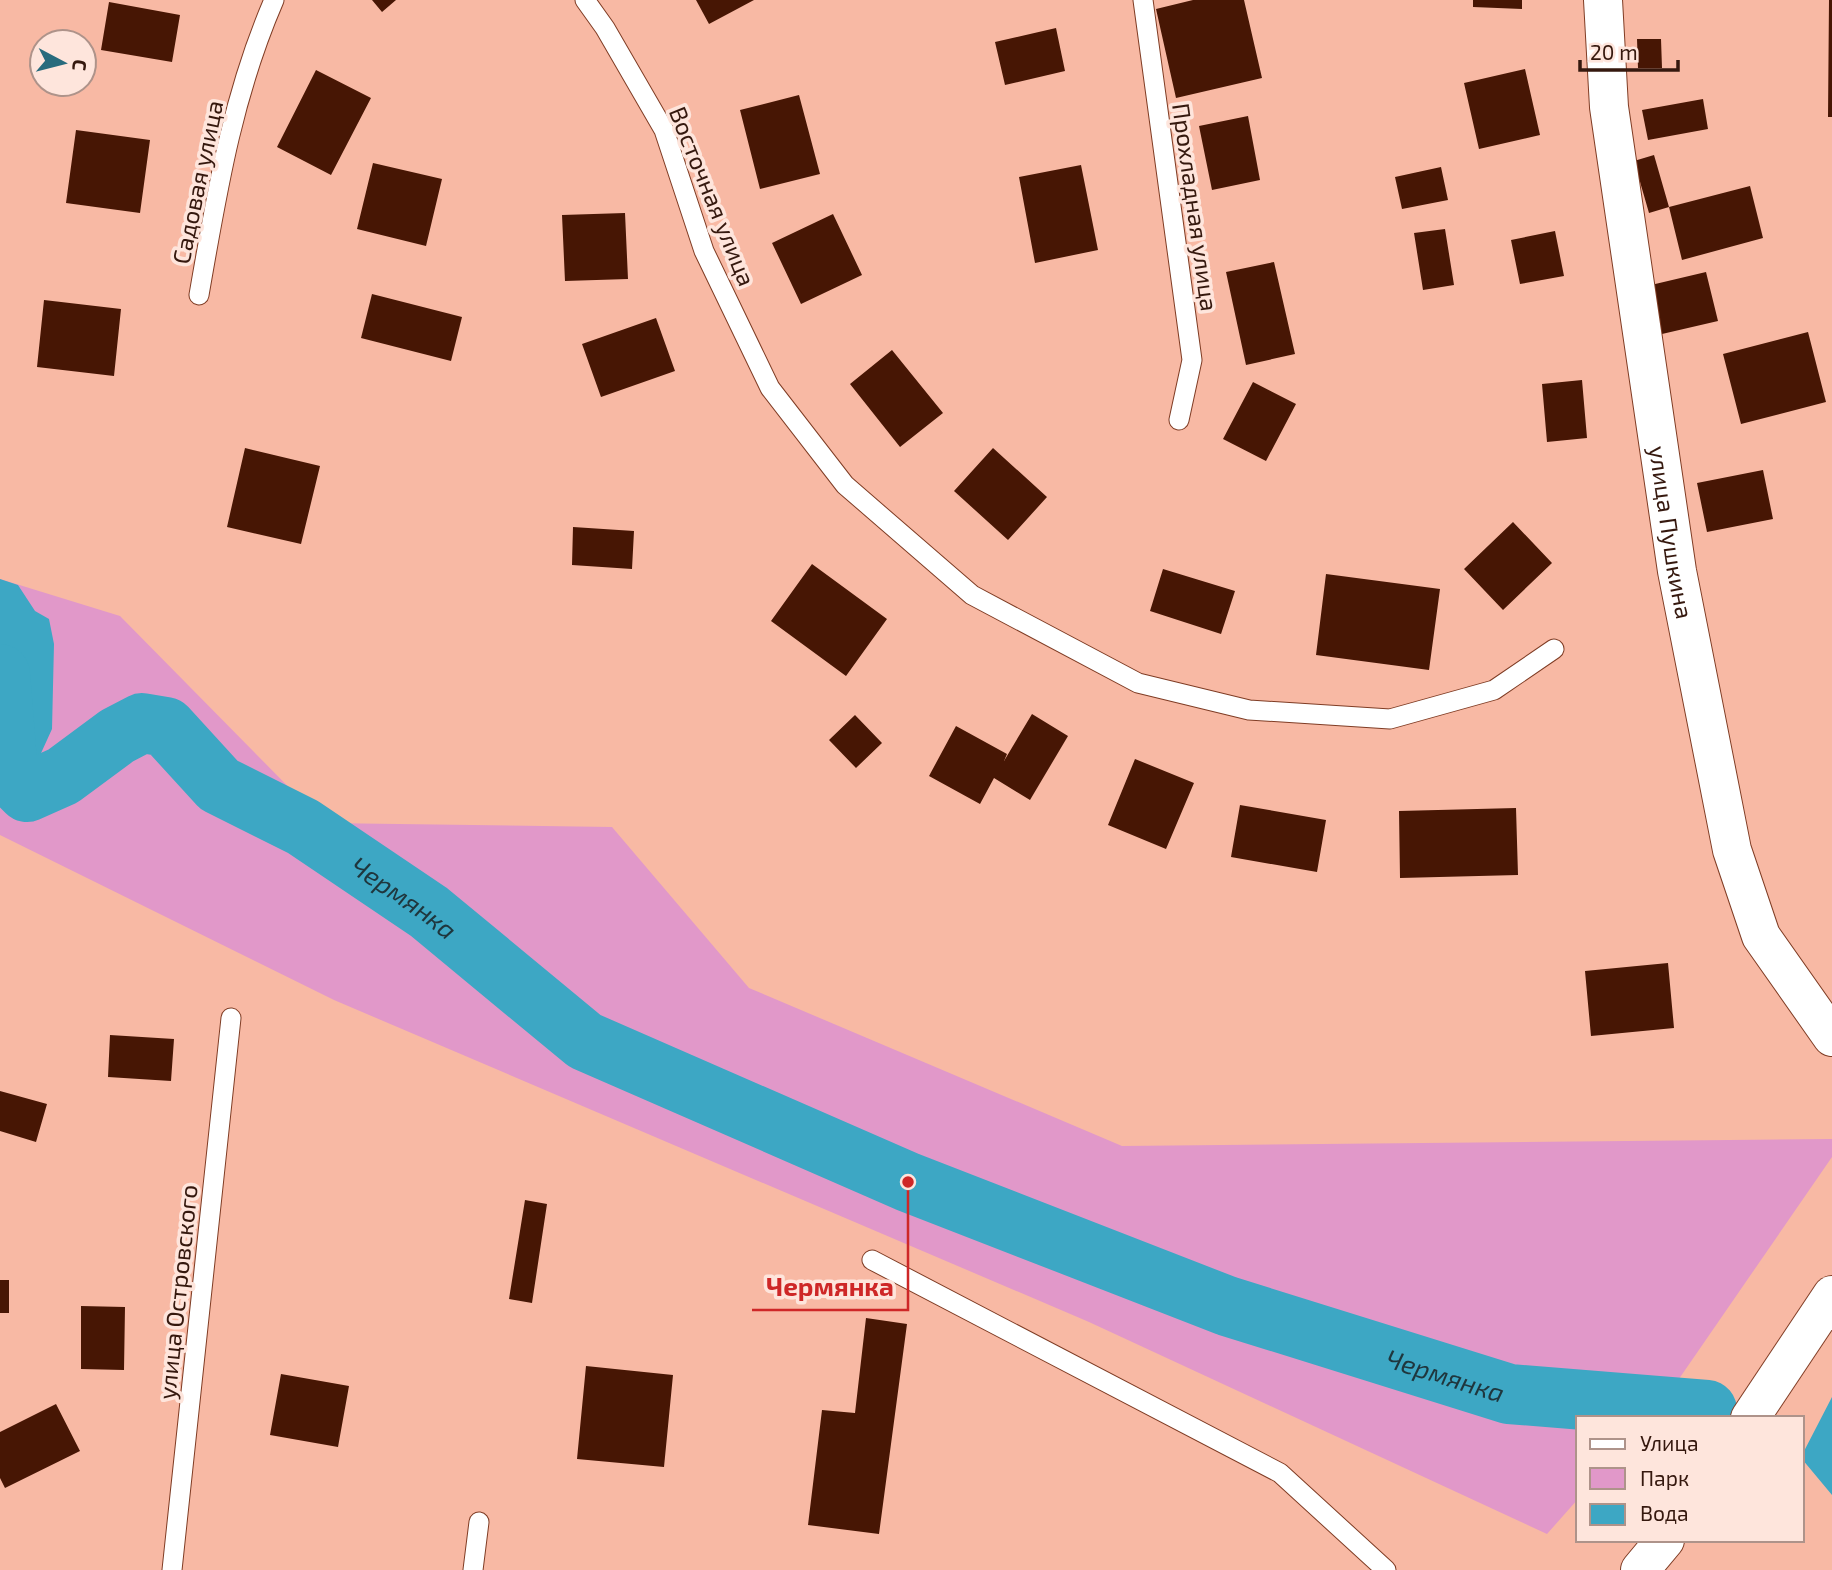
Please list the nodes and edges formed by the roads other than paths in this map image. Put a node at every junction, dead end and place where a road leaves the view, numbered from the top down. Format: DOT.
graph roads {
  1 [pos="274,0"];
  2 [pos="585,0"];
  3 [pos="1143,0"];
  4 [pos="1603,0"];
  5 [pos="199,295"];
  6 [pos="1179,419"];
  7 [pos="1554,649"];
  8 [pos="232,1018"];
  9 [pos="1832,1037"];
  10 [pos="872,1260"];
  11 [pos="1832,1295"];
  12 [pos="1751,1416"];
  13 [pos="479,1522"];
  14 [pos="1663,1542"];
  15 [pos="172,1570"];
  16 [pos="473,1570"];
  17 [pos="1386,1570"];
  18 [pos="1640,1570"];
  1 -- 5 [label="lane, Садовая улица"];
  2 -- 7 [label="lane, Восточная улица"];
  3 -- 6 [label="lane, Прохладная улица"];
  4 -- 9 [label="street, улица Пушкина"];
  8 -- 15 [label="lane, улица Островского"];
  10 -- 17 [label="lane"];
  11 -- 12 [label="street"];
  13 -- 16 [label="lane"];
  14 -- 18 [label="street"];
}
